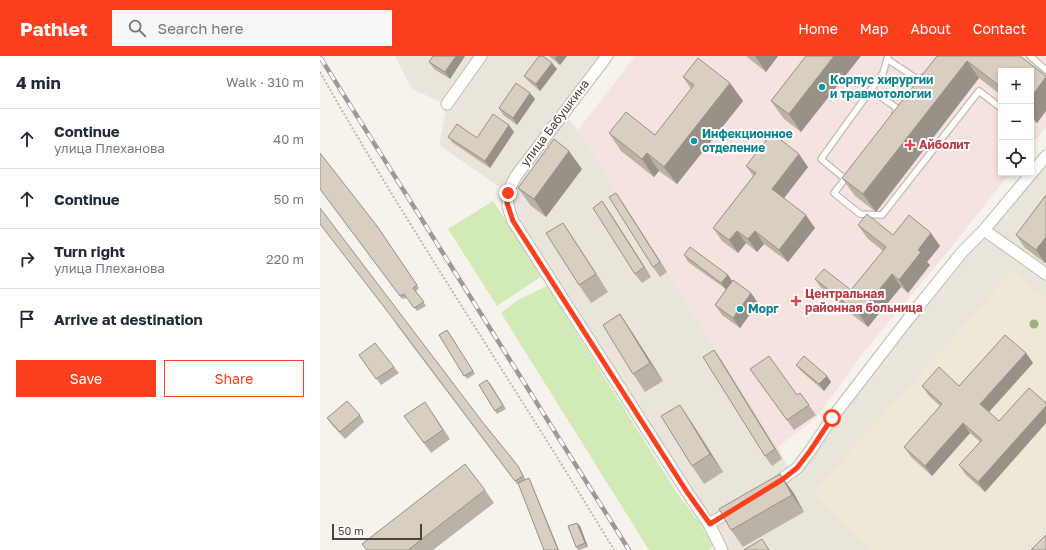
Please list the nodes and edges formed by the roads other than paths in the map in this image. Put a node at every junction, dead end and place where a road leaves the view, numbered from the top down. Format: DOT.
graph roads {
  1 [pos="481,56"];
  2 [pos="607,56"];
  3 [pos="1030,56"];
  4 [pos="888,57"];
  5 [pos="1046,70"];
  6 [pos="925,75"];
  7 [pos="870,90"];
  8 [pos="447,104"];
  9 [pos="998,106"];
  10 [pos="893,115"];
  11 [pos="1046,156"];
  12 [pos="850,172"];
  13 [pos="845,179"];
  14 [pos="984,230"];
  15 [pos="1046,274"];
  16 [pos="762,492"];
  17 [pos="742,504"];
  18 [pos="710,524"];
  19 [pos="722,550"];
  1 -- 8 [label="street"];
  2 -- 18 [label="street, улица Бабушкина"];
  3 -- 5 [label="lane"];
  4 -- 6 [label="lane"];
  4 -- 7 [label="lane"];
  7 -- 10 [label="lane"];
  7 -- 13 [label="lane"];
  9 -- 13 [label="lane"];
  11 -- 14 [label="street"];
  12 -- 13 [label="lane"];
  14 -- 15 [label="street"];
  14 -- 16 [label="street"];
  17 -- 18 [label="street"];
  18 -- 19 [label="street"];
}
